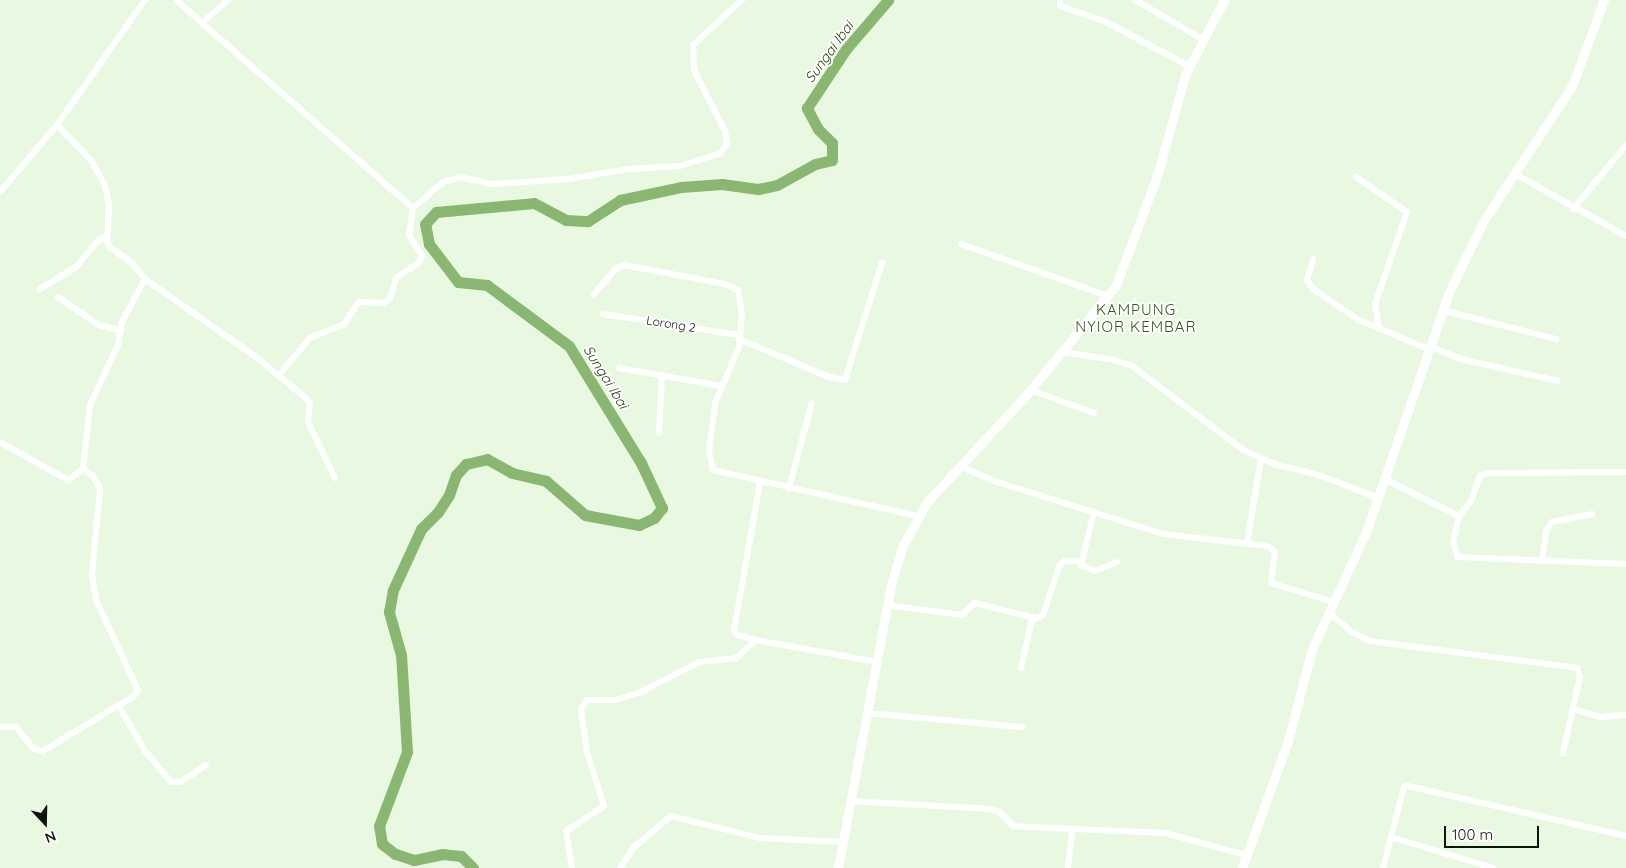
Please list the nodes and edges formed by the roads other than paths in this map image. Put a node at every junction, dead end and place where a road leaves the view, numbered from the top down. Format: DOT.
graph roads {
  1 [pos="145,0"];
  2 [pos="176,0"];
  3 [pos="228,0"];
  4 [pos="742,0"];
  5 [pos="1060,0"];
  6 [pos="1135,0"];
  7 [pos="1224,0"];
  8 [pos="1604,0"];
  9 [pos="202,23"];
  10 [pos="1202,39"];
  11 [pos="1189,66"];
  12 [pos="57,125"];
  13 [pos="1626,147"];
  14 [pos="1515,174"];
  15 [pos="1356,176"];
  16 [pos="0,192"];
  17 [pos="412,208"];
  18 [pos="1573,208"];
  19 [pos="1626,236"];
  20 [pos="106,237"];
  21 [pos="961,244"];
  22 [pos="1313,259"];
  23 [pos="882,262"];
  24 [pos="144,279"];
  25 [pos="40,289"];
  26 [pos="594,294"];
  27 [pos="1108,296"];
  28 [pos="58,297"];
  29 [pos="1442,310"];
  30 [pos="603,314"];
  31 [pos="1379,328"];
  32 [pos="121,331"];
  33 [pos="739,337"];
  34 [pos="1556,339"];
  35 [pos="1428,347"];
  36 [pos="1063,352"];
  37 [pos="619,368"];
  38 [pos="279,375"];
  39 [pos="662,375"];
  40 [pos="1558,381"];
  41 [pos="722,386"];
  42 [pos="1031,390"];
  43 [pos="812,403"];
  44 [pos="1094,413"];
  45 [pos="659,432"];
  46 [pos="0,442"];
  47 [pos="1261,458"];
  48 [pos="960,466"];
  49 [pos="83,469"];
  50 [pos="1626,472"];
  51 [pos="335,478"];
  52 [pos="1385,478"];
  53 [pos="760,482"];
  54 [pos="789,488"];
  55 [pos="1378,498"];
  56 [pos="1094,512"];
  57 [pos="1592,514"];
  58 [pos="917,516"];
  59 [pos="1459,516"];
  60 [pos="1247,543"];
  61 [pos="1081,561"];
  62 [pos="1542,561"];
  63 [pos="1117,562"];
  64 [pos="1626,564"];
  65 [pos="1334,602"];
  66 [pos="887,605"];
  67 [pos="1329,613"];
  68 [pos="1035,618"];
  69 [pos="756,640"];
  70 [pos="877,662"];
  71 [pos="1020,668"];
  72 [pos="118,705"];
  73 [pos="1573,710"];
  74 [pos="867,713"];
  75 [pos="1626,715"];
  76 [pos="0,727"];
  77 [pos="1022,727"];
  78 [pos="1563,753"];
  79 [pos="206,765"];
  80 [pos="850,802"];
  81 [pos="1072,831"];
  82 [pos="1626,836"];
  83 [pos="1391,837"];
  84 [pos="842,842"];
  85 [pos="1246,855"];
  86 [pos="572,868"];
  87 [pos="620,868"];
  88 [pos="839,868"];
  89 [pos="1068,868"];
  90 [pos="1242,868"];
  91 [pos="1383,868"];
  92 [pos="1493,868"];
  1 -- 12 [label="street"];
  2 -- 9 [label="street"];
  3 -- 9 [label="street"];
  4 -- 17 [label="street"];
  5 -- 11 [label="street"];
  6 -- 10 [label="street"];
  7 -- 10 [label="main road"];
  8 -- 14 [label="main road"];
  9 -- 17 [label="street"];
  10 -- 11 [label="main road"];
  11 -- 27 [label="main road"];
  12 -- 16 [label="street"];
  12 -- 20 [label="street"];
  13 -- 18 [label="street"];
  14 -- 18 [label="street"];
  14 -- 29 [label="main road"];
  15 -- 31 [label="street"];
  17 -- 38 [label="street"];
  18 -- 19 [label="street"];
  20 -- 24 [label="street"];
  20 -- 25 [label="street"];
  21 -- 27 [label="street"];
  22 -- 31 [label="street"];
  23 -- 33 [label="street, Lorong 2"];
  24 -- 32 [label="street"];
  24 -- 38 [label="street"];
  26 -- 33 [label="street"];
  27 -- 36 [label="main road"];
  28 -- 32 [label="street"];
  29 -- 34 [label="street"];
  29 -- 35 [label="main road"];
  30 -- 33 [label="street, Lorong 2"];
  31 -- 35 [label="street"];
  32 -- 49 [label="street"];
  33 -- 41 [label="street"];
  35 -- 40 [label="street"];
  35 -- 52 [label="main road"];
  36 -- 42 [label="main road"];
  36 -- 47 [label="street"];
  37 -- 39 [label="street"];
  38 -- 51 [label="street"];
  39 -- 41 [label="street"];
  39 -- 45 [label="street"];
  41 -- 53 [label="street"];
  42 -- 44 [label="street"];
  42 -- 48 [label="main road"];
  43 -- 54 [label="street"];
  46 -- 49 [label="street"];
  47 -- 55 [label="street"];
  47 -- 60 [label="street"];
  48 -- 56 [label="street"];
  48 -- 58 [label="main road"];
  49 -- 72 [label="street"];
  50 -- 59 [label="street"];
  52 -- 55 [label="main road"];
  52 -- 59 [label="street"];
  53 -- 54 [label="street"];
  53 -- 69 [label="street"];
  54 -- 58 [label="street"];
  55 -- 65 [label="main road"];
  56 -- 60 [label="street"];
  56 -- 61 [label="street"];
  57 -- 62 [label="street"];
  58 -- 66 [label="main road"];
  59 -- 62 [label="street"];
  60 -- 65 [label="street"];
  61 -- 63 [label="street"];
  61 -- 68 [label="street"];
  62 -- 64 [label="street"];
  65 -- 67 [label="main road"];
  66 -- 68 [label="street"];
  66 -- 70 [label="main road"];
  67 -- 73 [label="street"];
  67 -- 85 [label="main road"];
  68 -- 71 [label="street"];
  69 -- 70 [label="street"];
  69 -- 86 [label="street"];
  70 -- 74 [label="main road"];
  72 -- 76 [label="street"];
  72 -- 79 [label="street"];
  73 -- 75 [label="street"];
  73 -- 78 [label="street"];
  74 -- 77 [label="street"];
  74 -- 80 [label="main road"];
  80 -- 81 [label="street"];
  80 -- 84 [label="main road"];
  81 -- 85 [label="street"];
  81 -- 89 [label="street"];
  82 -- 83 [label="street"];
  83 -- 91 [label="street"];
  83 -- 92 [label="street"];
  84 -- 87 [label="street"];
  84 -- 88 [label="main road"];
  85 -- 90 [label="main road"];
}
